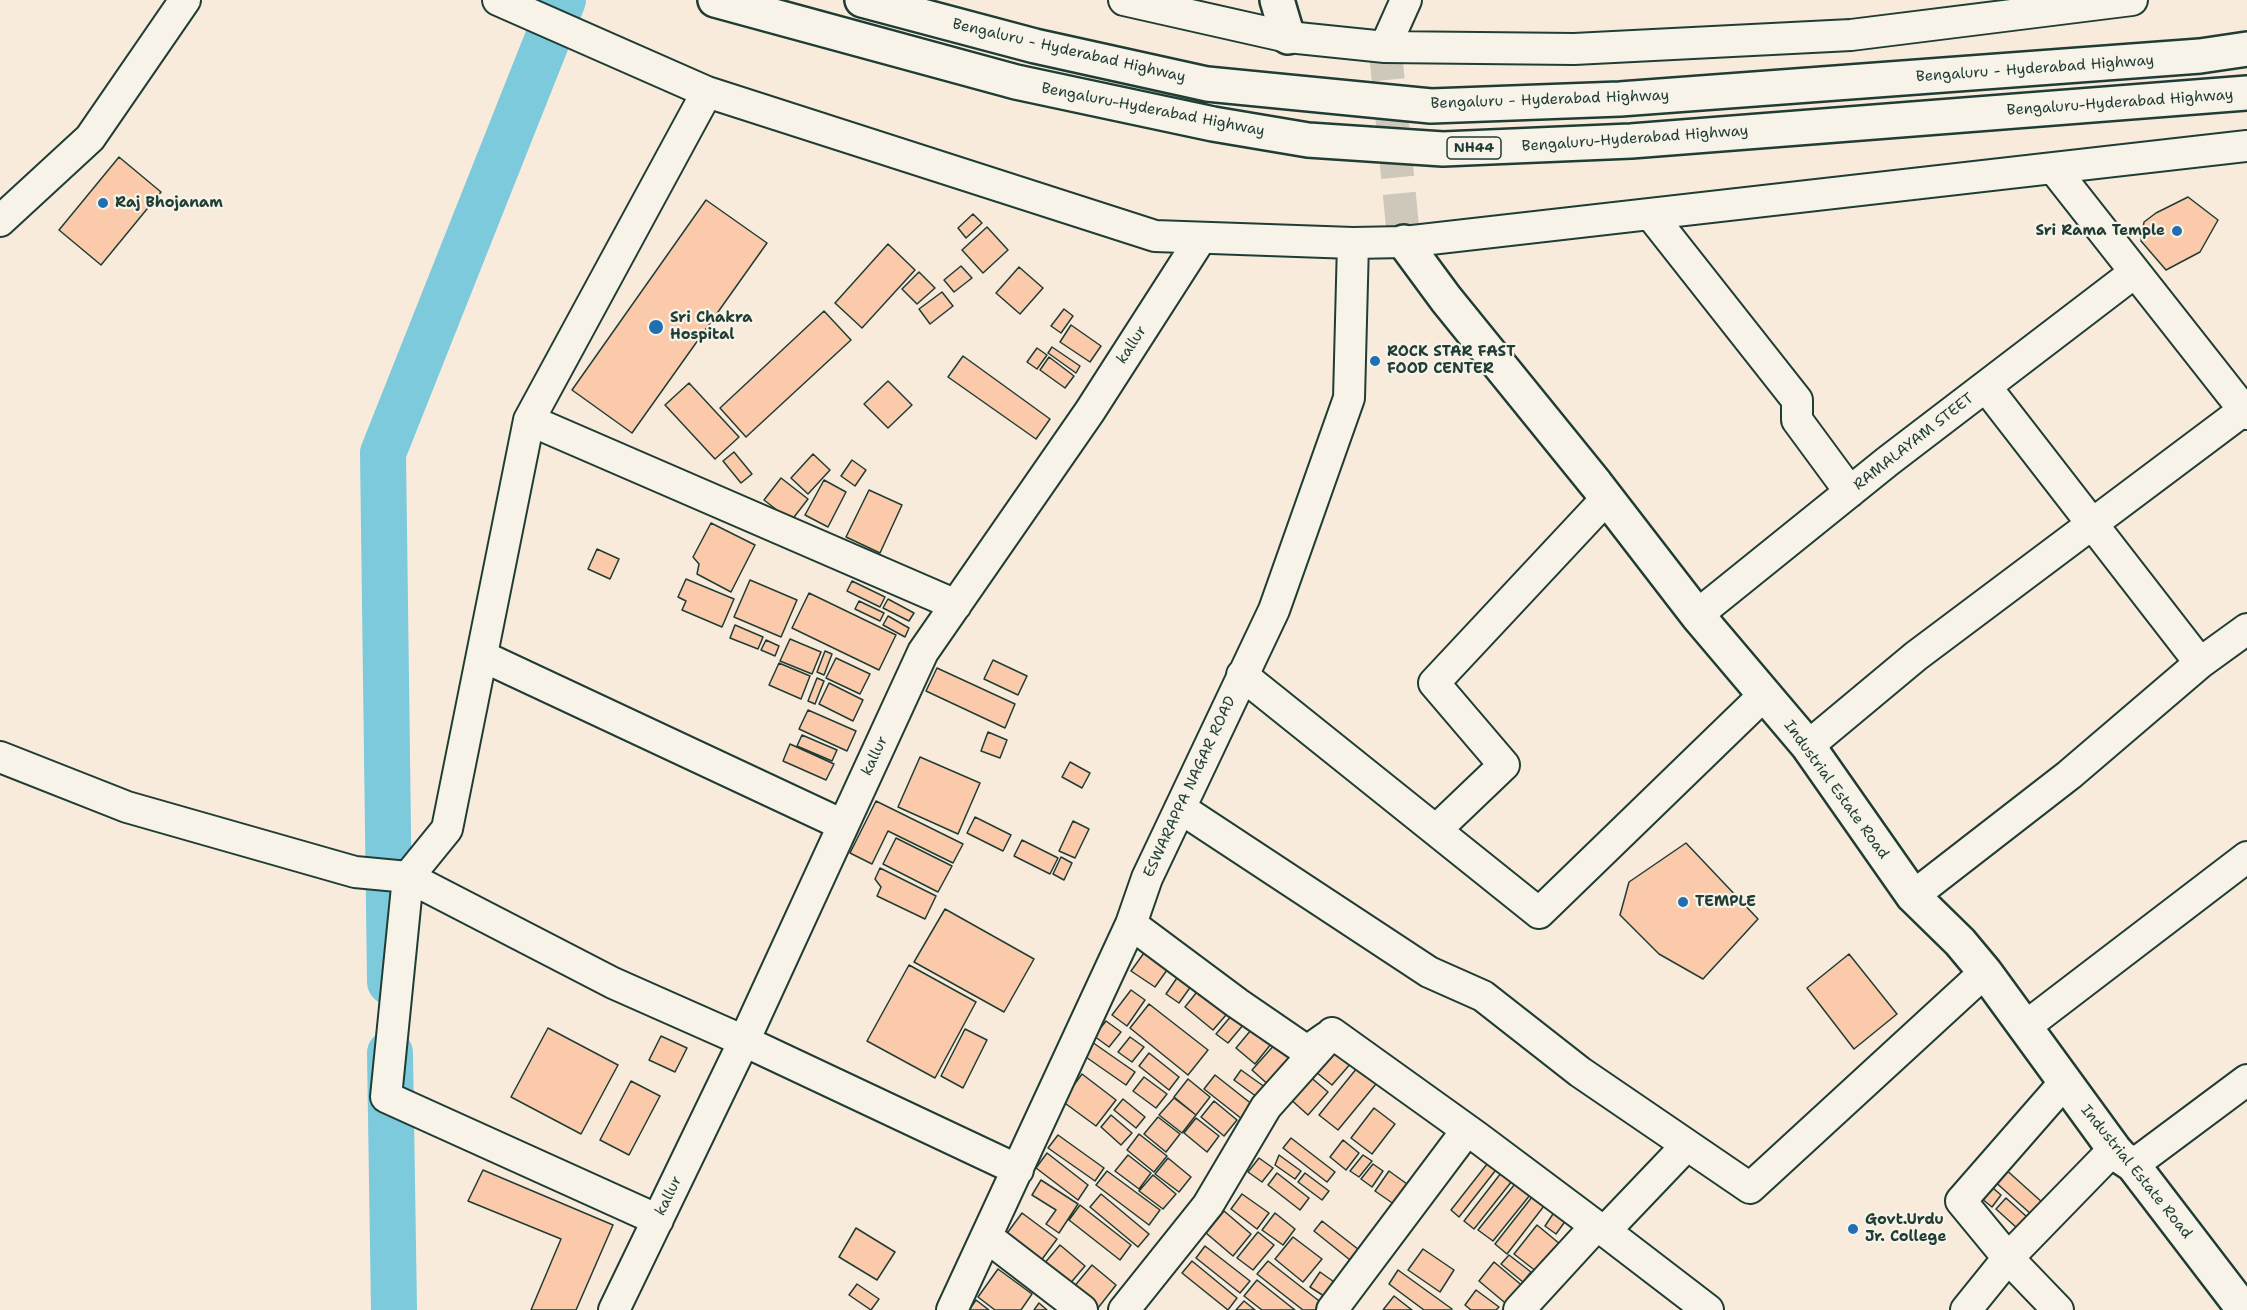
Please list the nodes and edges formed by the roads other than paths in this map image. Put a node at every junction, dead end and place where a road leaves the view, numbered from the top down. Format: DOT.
graph roads {
  1 [pos="185,0"];
  2 [pos="498,0"];
  3 [pos="715,0"];
  4 [pos="862,0"];
  5 [pos="1124,0"];
  6 [pos="1277,0"];
  7 [pos="1406,0"];
  8 [pos="2132,0"];
  9 [pos="1288,37"];
  10 [pos="1385,47"];
  11 [pos="2247,49"];
  12 [pos="707,92"];
  13 [pos="2247,93"];
  14 [pos="2247,146"];
  15 [pos="2054,169"];
  16 [pos="1651,215"];
  17 [pos="0,221"];
  18 [pos="1201,238"];
  19 [pos="1404,242"];
  20 [pos="1353,243"];
  21 [pos="2134,273"];
  22 [pos="1986,387"];
  23 [pos="2246,412"];
  24 [pos="529,420"];
  25 [pos="1850,492"];
  26 [pos="1607,498"];
  27 [pos="2092,523"];
  28 [pos="956,605"];
  29 [pos="1697,615"];
  30 [pos="2247,629"];
  31 [pos="482,656"];
  32 [pos="2200,663"];
  33 [pos="1242,675"];
  34 [pos="1764,696"];
  35 [pos="1808,746"];
  36 [pos="0,757"];
  37 [pos="1180,808"];
  38 [pos="843,825"];
  39 [pos="1437,830"];
  40 [pos="2247,857"];
  41 [pos="408,877"];
  42 [pos="1913,896"];
  43 [pos="1131,924"];
  44 [pos="1985,972"];
  45 [pos="2025,1026"];
  46 [pos="1332,1033"];
  47 [pos="744,1041"];
  48 [pos="2247,1080"];
  49 [pos="2065,1082"];
  50 [pos="1467,1130"];
  51 [pos="1687,1144"];
  52 [pos="2123,1157"];
  53 [pos="1018,1170"];
  54 [pos="658,1220"];
  55 [pos="1600,1229"];
  56 [pos="987,1237"];
  57 [pos="2008,1258"];
  58 [pos="614,1310"];
  59 [pos="952,1310"];
  60 [pos="1082,1310"];
  61 [pos="1124,1310"];
  62 [pos="1332,1310"];
  63 [pos="1519,1310"];
  64 [pos="1708,1310"];
  65 [pos="1966,1310"];
  66 [pos="2058,1310"];
  67 [pos="2244,1310"];
  1 -- 17 [label="street"];
  2 -- 12 [label="street"];
  3 -- 13 [label="main road, Bengaluru-Hyderabad Highway / NH44"];
  4 -- 11 [label="main road, Bengaluru - Hyderabad Highway"];
  5 -- 9 [label="street"];
  6 -- 9 [label="main road"];
  7 -- 10 [label="street"];
  8 -- 10 [label="street"];
  9 -- 10 [label="street"];
  12 -- 18 [label="street"];
  12 -- 24 [label="street"];
  14 -- 15 [label="street"];
  15 -- 16 [label="street"];
  15 -- 21 [label="street"];
  16 -- 19 [label="street"];
  16 -- 25 [label="street"];
  18 -- 20 [label="street"];
  18 -- 28 [label="street, kallur"];
  19 -- 20 [label="street"];
  19 -- 26 [label="main road, Industrial Estate Road"];
  20 -- 33 [label="street, ESWARAPPA NAGAR ROAD"];
  21 -- 22 [label="street, RAMALAYAM STEET"];
  21 -- 23 [label="street"];
  22 -- 25 [label="street, RAMALAYAM STEET"];
  22 -- 27 [label="street"];
  23 -- 27 [label="street"];
  24 -- 28 [label="street"];
  24 -- 31 [label="street"];
  25 -- 29 [label="street, RAMALAYAM STEET"];
  26 -- 29 [label="main road, Industrial Estate Road"];
  26 -- 39 [label="street"];
  27 -- 32 [label="street"];
  27 -- 35 [label="street"];
  28 -- 38 [label="street, kallur"];
  29 -- 34 [label="main road, Industrial Estate Road"];
  30 -- 32 [label="street"];
  31 -- 38 [label="street"];
  31 -- 41 [label="street"];
  32 -- 42 [label="street"];
  33 -- 37 [label="street, ESWARAPPA NAGAR ROAD"];
  33 -- 39 [label="street"];
  34 -- 35 [label="main road, Industrial Estate Road"];
  34 -- 39 [label="street"];
  35 -- 42 [label="main road, Industrial Estate Road"];
  36 -- 41 [label="street"];
  37 -- 43 [label="street, ESWARAPPA NAGAR ROAD"];
  37 -- 51 [label="street"];
  38 -- 47 [label="street, kallur"];
  40 -- 45 [label="street"];
  41 -- 47 [label="street"];
  41 -- 54 [label="street"];
  42 -- 44 [label="main road, Industrial Estate Road"];
  43 -- 46 [label="street"];
  43 -- 53 [label="street, ESWARAPPA NAGAR ROAD"];
  44 -- 45 [label="main road, Industrial Estate Road"];
  44 -- 51 [label="street"];
  45 -- 49 [label="main road, Industrial Estate Road"];
  46 -- 50 [label="street"];
  46 -- 61 [label="street"];
  47 -- 53 [label="street"];
  47 -- 54 [label="street, kallur"];
  48 -- 52 [label="street"];
  49 -- 52 [label="main road, Industrial Estate Road"];
  49 -- 57 [label="street"];
  50 -- 55 [label="street"];
  50 -- 62 [label="street"];
  51 -- 55 [label="street"];
  52 -- 57 [label="street"];
  52 -- 67 [label="main road, Industrial Estate Road"];
  53 -- 56 [label="street, ESWARAPPA NAGAR ROAD"];
  54 -- 58 [label="street, kallur"];
  55 -- 63 [label="street"];
  55 -- 64 [label="street"];
  56 -- 59 [label="street, ESWARAPPA NAGAR ROAD"];
  56 -- 60 [label="street"];
  57 -- 65 [label="street"];
  57 -- 66 [label="street"];
}
